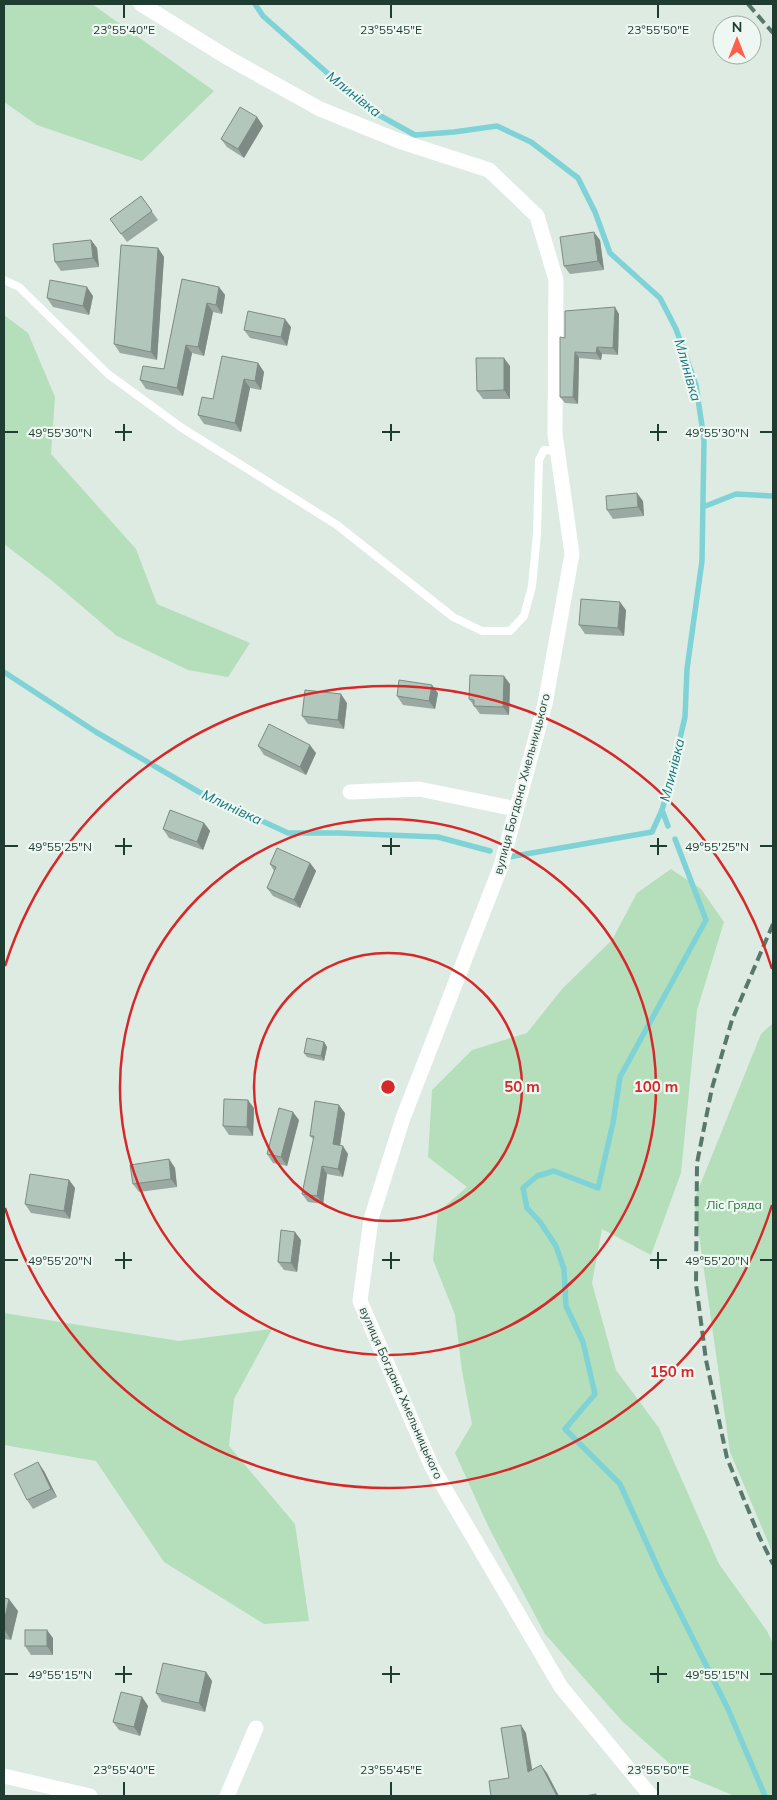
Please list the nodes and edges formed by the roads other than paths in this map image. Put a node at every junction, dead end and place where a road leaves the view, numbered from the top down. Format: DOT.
graph roads {
  1 [pos="141,4"];
  2 [pos="4,280"];
  3 [pos="557,451"];
  4 [pos="350,792"];
  5 [pos="516,808"];
  6 [pos="256,1728"];
  7 [pos="4,1776"];
  8 [pos="90,1796"];
  9 [pos="226,1796"];
  10 [pos="651,1796"];
  1 -- 3 [label="street, вулиця Богдана Хмельницького"];
  2 -- 3 [label="lane"];
  3 -- 5 [label="street, вулиця Богдана Хмельницького"];
  4 -- 5 [label="street"];
  5 -- 10 [label="street, вулиця Богдана Хмельницького"];
  6 -- 9 [label="street"];
  7 -- 8 [label="street"];
}
